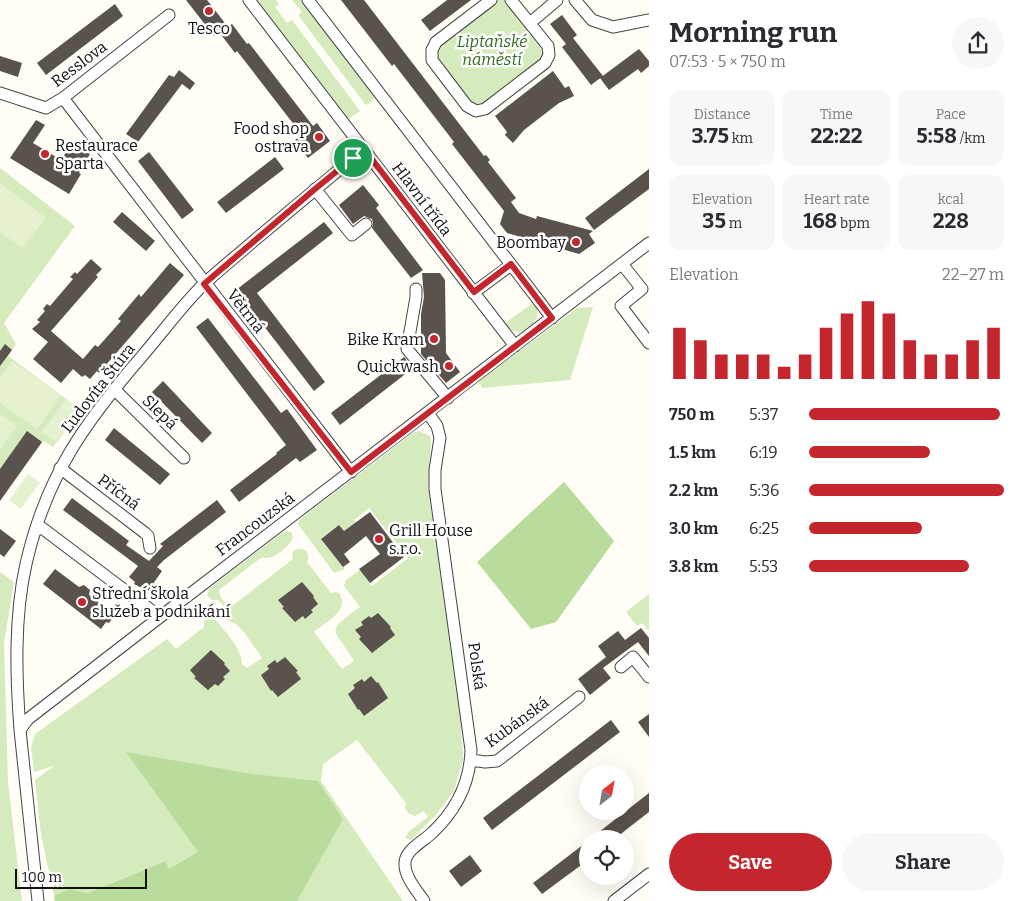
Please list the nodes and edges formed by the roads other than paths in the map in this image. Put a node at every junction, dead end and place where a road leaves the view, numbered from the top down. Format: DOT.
graph roads {
  1 [pos="249,0"];
  2 [pos="308,0"];
  3 [pos="491,0"];
  4 [pos="512,0"];
  5 [pos="557,0"];
  6 [pos="574,0"];
  7 [pos="169,15"];
  8 [pos="649,20"];
  9 [pos="530,23"];
  10 [pos="0,93"];
  11 [pos="62,98"];
  12 [pos="364,149"];
  13 [pos="315,189"];
  14 [pos="366,224"];
  15 [pos="649,243"];
  16 [pos="511,264"];
  17 [pos="622,264"];
  18 [pos="204,284"];
  19 [pos="646,286"];
  20 [pos="416,289"];
  21 [pos="474,292"];
  22 [pos="552,318"];
  23 [pos="649,343"];
  24 [pos="515,346"];
  25 [pos="114,389"];
  26 [pos="448,398"];
  27 [pos="428,413"];
  28 [pos="184,458"];
  29 [pos="60,468"];
  30 [pos="351,472"];
  31 [pos="36,530"];
  32 [pos="150,548"];
  33 [pos="160,616"];
  34 [pos="621,667"];
  35 [pos="649,677"];
  36 [pos="579,697"];
  37 [pos="20,730"];
  38 [pos="471,760"];
  39 [pos="649,874"];
  40 [pos="38,901"];
  41 [pos="424,901"];
  42 [pos="614,901"];
  1 -- 12 [label="street, Hlavní třída"];
  2 -- 16 [label="street, Hlavní třída"];
  3 -- 9 [label="street"];
  4 -- 9 [label="street"];
  5 -- 9 [label="street"];
  6 -- 8 [label="street"];
  7 -- 11 [label="street, Resslova"];
  10 -- 11 [label="street, Resslova"];
  11 -- 18 [label="street, Větrná"];
  12 -- 13 [label="street, Ľudovíta Štúra"];
  12 -- 21 [label="street, Hlavní třída"];
  13 -- 14 [label="street"];
  13 -- 18 [label="street, Ľudovíta Štúra"];
  15 -- 17 [label="street, Francouzská"];
  16 -- 21 [label="street"];
  16 -- 22 [label="street, Hlavní třída"];
  17 -- 19 [label="street"];
  17 -- 22 [label="street, Francouzská"];
  18 -- 25 [label="street, Ľudovíta Štúra"];
  18 -- 30 [label="street, Větrná"];
  19 -- 23 [label="street"];
  20 -- 26 [label="street"];
  21 -- 24 [label="street, Hlavní třída"];
  22 -- 24 [label="street, Francouzská"];
  24 -- 26 [label="street, Francouzská"];
  25 -- 28 [label="street, Slepá"];
  25 -- 29 [label="street, Ľudovíta Štúra"];
  26 -- 27 [label="street, Francouzská"];
  27 -- 30 [label="street, Francouzská"];
  27 -- 38 [label="street, Polská"];
  29 -- 31 [label="street, Ľudovíta Štúra"];
  29 -- 32 [label="street, Příčná"];
  30 -- 33 [label="street, Francouzská"];
  31 -- 33 [label="street"];
  31 -- 37 [label="street, Ľudovíta Štúra"];
  33 -- 37 [label="street, Francouzská"];
  34 -- 35 [label="street"];
  36 -- 38 [label="street, Kubánská"];
  37 -- 40 [label="street"];
  38 -- 41 [label="street, Polská"];
  39 -- 42 [label="street"];
}
